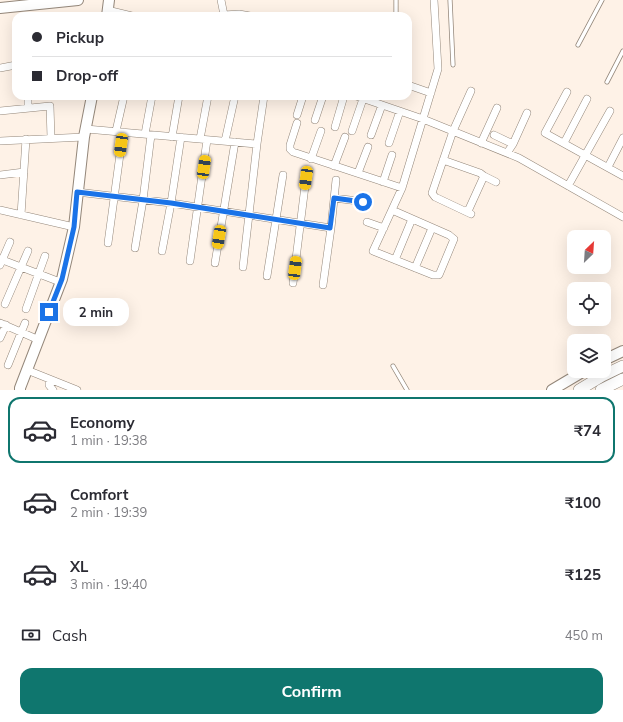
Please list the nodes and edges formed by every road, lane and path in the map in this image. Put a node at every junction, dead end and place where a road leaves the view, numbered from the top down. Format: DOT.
graph roads {
  1 [pos="78,0"];
  2 [pos="221,0"];
  3 [pos="396,0"];
  4 [pos="434,0"];
  5 [pos="450,0"];
  6 [pos="602,0"];
  7 [pos="0,8"];
  8 [pos="108,9"];
  9 [pos="118,12"];
  10 [pos="222,12"];
  11 [pos="396,12"];
  12 [pos="578,45"];
  13 [pos="623,51"];
  14 [pos="453,65"];
  15 [pos="12,66"];
  16 [pos="0,68"];
  17 [pos="606,82"];
  18 [pos="412,86"];
  19 [pos="471,91"];
  20 [pos="567,92"];
  21 [pos="431,93"];
  22 [pos="28,100"];
  23 [pos="91,100"];
  24 [pos="124,100"];
  25 [pos="152,100"];
  26 [pos="178,100"];
  27 [pos="208,100"];
  28 [pos="234,100"];
  29 [pos="263,100"];
  30 [pos="302,100"];
  31 [pos="322,100"];
  32 [pos="343,100"];
  33 [pos="363,100"];
  34 [pos="366,100"];
  35 [pos="587,100"];
  36 [pos="382,105"];
  37 [pos="28,108"];
  38 [pos="497,108"];
  39 [pos="0,111"];
  40 [pos="610,111"];
  41 [pos="400,112"];
  42 [pos="527,113"];
  43 [pos="297,115"];
  44 [pos="423,119"];
  45 [pos="315,120"];
  46 [pos="297,123"];
  47 [pos="335,127"];
  48 [pos="321,131"];
  49 [pos="352,131"];
  50 [pos="453,131"];
  51 [pos="120,132"];
  52 [pos="85,133"];
  53 [pos="148,134"];
  54 [pos="371,135"];
  55 [pos="494,136"];
  56 [pos="172,137"];
  57 [pos="181,137"];
  58 [pos="345,137"];
  59 [pos="52,138"];
  60 [pos="623,138"];
  61 [pos="26,139"];
  62 [pos="204,139"];
  63 [pos="0,141"];
  64 [pos="225,141"];
  65 [pos="235,142"];
  66 [pos="389,143"];
  67 [pos="481,143"];
  68 [pos="564,143"];
  69 [pos="257,144"];
  70 [pos="513,144"];
  71 [pos="368,147"];
  72 [pos="507,154"];
  73 [pos="392,155"];
  74 [pos="586,156"];
  75 [pos="311,159"];
  76 [pos="443,160"];
  77 [pos="334,166"];
  78 [pos="608,167"];
  79 [pos="24,172"];
  80 [pos="358,173"];
  81 [pos="0,175"];
  82 [pos="283,175"];
  83 [pos="484,176"];
  84 [pos="623,176"];
  85 [pos="306,178"];
  86 [pos="336,180"];
  87 [pos="383,182"];
  88 [pos="496,182"];
  89 [pos="568,186"];
  90 [pos="402,188"];
  91 [pos="77,192"];
  92 [pos="114,197"];
  93 [pos="334,198"];
  94 [pos="143,200"];
  95 [pos="366,202"];
  96 [pos="171,203"];
  97 [pos="198,207"];
  98 [pos="0,210"];
  99 [pos="392,210"];
  100 [pos="223,211"];
  101 [pos="22,215"];
  102 [pos="250,215"];
  103 [pos="623,217"];
  104 [pos="412,219"];
  105 [pos="277,220"];
  106 [pos="367,222"];
  107 [pos="300,224"];
  108 [pos="74,227"];
  109 [pos="330,228"];
  110 [pos="384,228"];
  111 [pos="432,228"];
  112 [pos="10,242"];
  113 [pos="108,243"];
  114 [pos="135,248"];
  115 [pos="162,251"];
  116 [pos="28,252"];
  117 [pos="45,256"];
  118 [pos="395,260"];
  119 [pos="190,261"];
  120 [pos="1,262"];
  121 [pos="215,262"];
  122 [pos="21,267"];
  123 [pos="243,267"];
  124 [pos="415,268"];
  125 [pos="38,274"];
  126 [pos="267,276"];
  127 [pos="60,282"];
  128 [pos="293,282"];
  129 [pos="323,285"];
  130 [pos="5,304"];
  131 [pos="26,309"];
  132 [pos="25,323"];
  133 [pos="3,324"];
  134 [pos="22,332"];
  135 [pos="0,338"];
  136 [pos="39,340"];
  137 [pos="623,351"];
  138 [pos="611,357"];
  139 [pos="8,365"];
  140 [pos="393,366"];
  141 [pos="623,366"];
  142 [pos="27,370"];
  143 [pos="572,378"];
  144 [pos="49,379"];
  145 [pos="623,379"];
  146 [pos="20,389"];
  147 [pos="53,390"];
  148 [pos="77,390"];
  149 [pos="407,390"];
  150 [pos="552,390"];
  151 [pos="579,390"];
  152 [pos="601,390"];
  1 -- 7 [label="street"];
  2 -- 10 [label="street"];
  3 -- 11 [label="lane"];
  4 -- 21 [label="street"];
  5 -- 14 [label="lane"];
  6 -- 12 [label="lane"];
  8 -- 9 [label="street"];
  13 -- 17 [label="lane"];
  15 -- 16 [label="street"];
  18 -- 21 [label="street"];
  19 -- 50 [label="street"];
  20 -- 68 [label="street"];
  21 -- 44 [label="street"];
  22 -- 37 [label="street"];
  23 -- 52 [label="street"];
  24 -- 51 [label="street"];
  25 -- 53 [label="street"];
  26 -- 56 [label="street"];
  27 -- 62 [label="street"];
  28 -- 64 [label="street"];
  29 -- 69 [label="street"];
  30 -- 43 [label="street"];
  31 -- 45 [label="street"];
  32 -- 47 [label="street"];
  33 -- 49 [label="street"];
  34 -- 36 [label="street"];
  35 -- 68 [label="street"];
  36 -- 41 [label="street"];
  36 -- 54 [label="street"];
  37 -- 39 [label="street"];
  37 -- 59 [label="street"];
  38 -- 67 [label="street"];
  40 -- 74 [label="street"];
  41 -- 44 [label="street"];
  41 -- 66 [label="street"];
  42 -- 70 [label="street"];
  44 -- 50 [label="street"];
  44 -- 90 [label="street"];
  46 -- 75 [label="street"];
  48 -- 75 [label="street"];
  50 -- 67 [label="street"];
  50 -- 76 [label="street"];
  51 -- 52 [label="street"];
  51 -- 53 [label="street"];
  51 -- 92 [label="street"];
  52 -- 59 [label="street"];
  52 -- 91 [label="street"];
  53 -- 56 [label="street"];
  53 -- 94 [label="street"];
  55 -- 70 [label="street"];
  56 -- 57 [label="street"];
  57 -- 62 [label="street"];
  57 -- 96 [label="street"];
  58 -- 77 [label="street"];
  59 -- 61 [label="street"];
  60 -- 78 [label="street"];
  61 -- 63 [label="street"];
  61 -- 79 [label="street"];
  62 -- 64 [label="street"];
  62 -- 97 [label="street"];
  64 -- 65 [label="street"];
  65 -- 69 [label="street"];
  65 -- 100 [label="street"];
  67 -- 72 [label="street"];
  68 -- 74 [label="street"];
  69 -- 102 [label="street"];
  70 -- 72 [label="street"];
  71 -- 80 [label="street"];
  72 -- 89 [label="street"];
  73 -- 87 [label="street"];
  74 -- 78 [label="street"];
  74 -- 89 [label="street"];
  75 -- 77 [label="street"];
  76 -- 83 [label="street"];
  76 -- 83 [label="street"];
  77 -- 80 [label="street"];
  78 -- 84 [label="street"];
  79 -- 81 [label="street"];
  79 -- 101 [label="street"];
  80 -- 87 [label="street"];
  82 -- 105 [label="street"];
  83 -- 88 [label="street"];
  85 -- 107 [label="street"];
  86 -- 93 [label="street"];
  87 -- 90 [label="street"];
  89 -- 103 [label="street"];
  90 -- 99 [label="street"];
  91 -- 92 [label="street"];
  91 -- 108 [label="street"];
  92 -- 94 [label="street"];
  92 -- 113 [label="street"];
  93 -- 95 [label="street"];
  93 -- 109 [label="street"];
  94 -- 96 [label="street"];
  94 -- 114 [label="street"];
  96 -- 97 [label="street"];
  96 -- 115 [label="street"];
  97 -- 100 [label="street"];
  97 -- 119 [label="street"];
  98 -- 101 [label="street"];
  99 -- 104 [label="street"];
  99 -- 110 [label="street"];
  100 -- 102 [label="street"];
  100 -- 121 [label="street"];
  101 -- 108 [label="street"];
  102 -- 105 [label="street"];
  102 -- 123 [label="street"];
  104 -- 111 [label="street"];
  104 -- 118 [label="street"];
  105 -- 107 [label="street"];
  105 -- 126 [label="street"];
  106 -- 110 [label="street"];
  107 -- 109 [label="street"];
  107 -- 128 [label="street"];
  108 -- 127 [label="street"];
  109 -- 129 [label="street"];
  110 -- 118 [label="street"];
  111 -- 124 [label="street"];
  111 -- 124 [label="street"];
  112 -- 120 [label="street"];
  116 -- 122 [label="street"];
  117 -- 125 [label="street"];
  118 -- 124 [label="street"];
  120 -- 122 [label="street"];
  122 -- 125 [label="street"];
  122 -- 130 [label="street"];
  125 -- 127 [label="street"];
  125 -- 131 [label="street"];
  127 -- 136 [label="street"];
  132 -- 134 [label="street"];
  133 -- 134 [label="street"];
  133 -- 135 [label="street"];
  134 -- 136 [label="street"];
  134 -- 139 [label="street"];
  136 -- 142 [label="street"];
  137 -- 138 [label="street"];
  140 -- 149 [label="lane"];
  141 -- 151 [label="main road"];
  142 -- 144 [label="street"];
  142 -- 146 [label="street"];
  143 -- 150 [label="street"];
  144 -- 147 [label="street"];
  144 -- 148 [label="street"];
  145 -- 152 [label="main road"];
}
